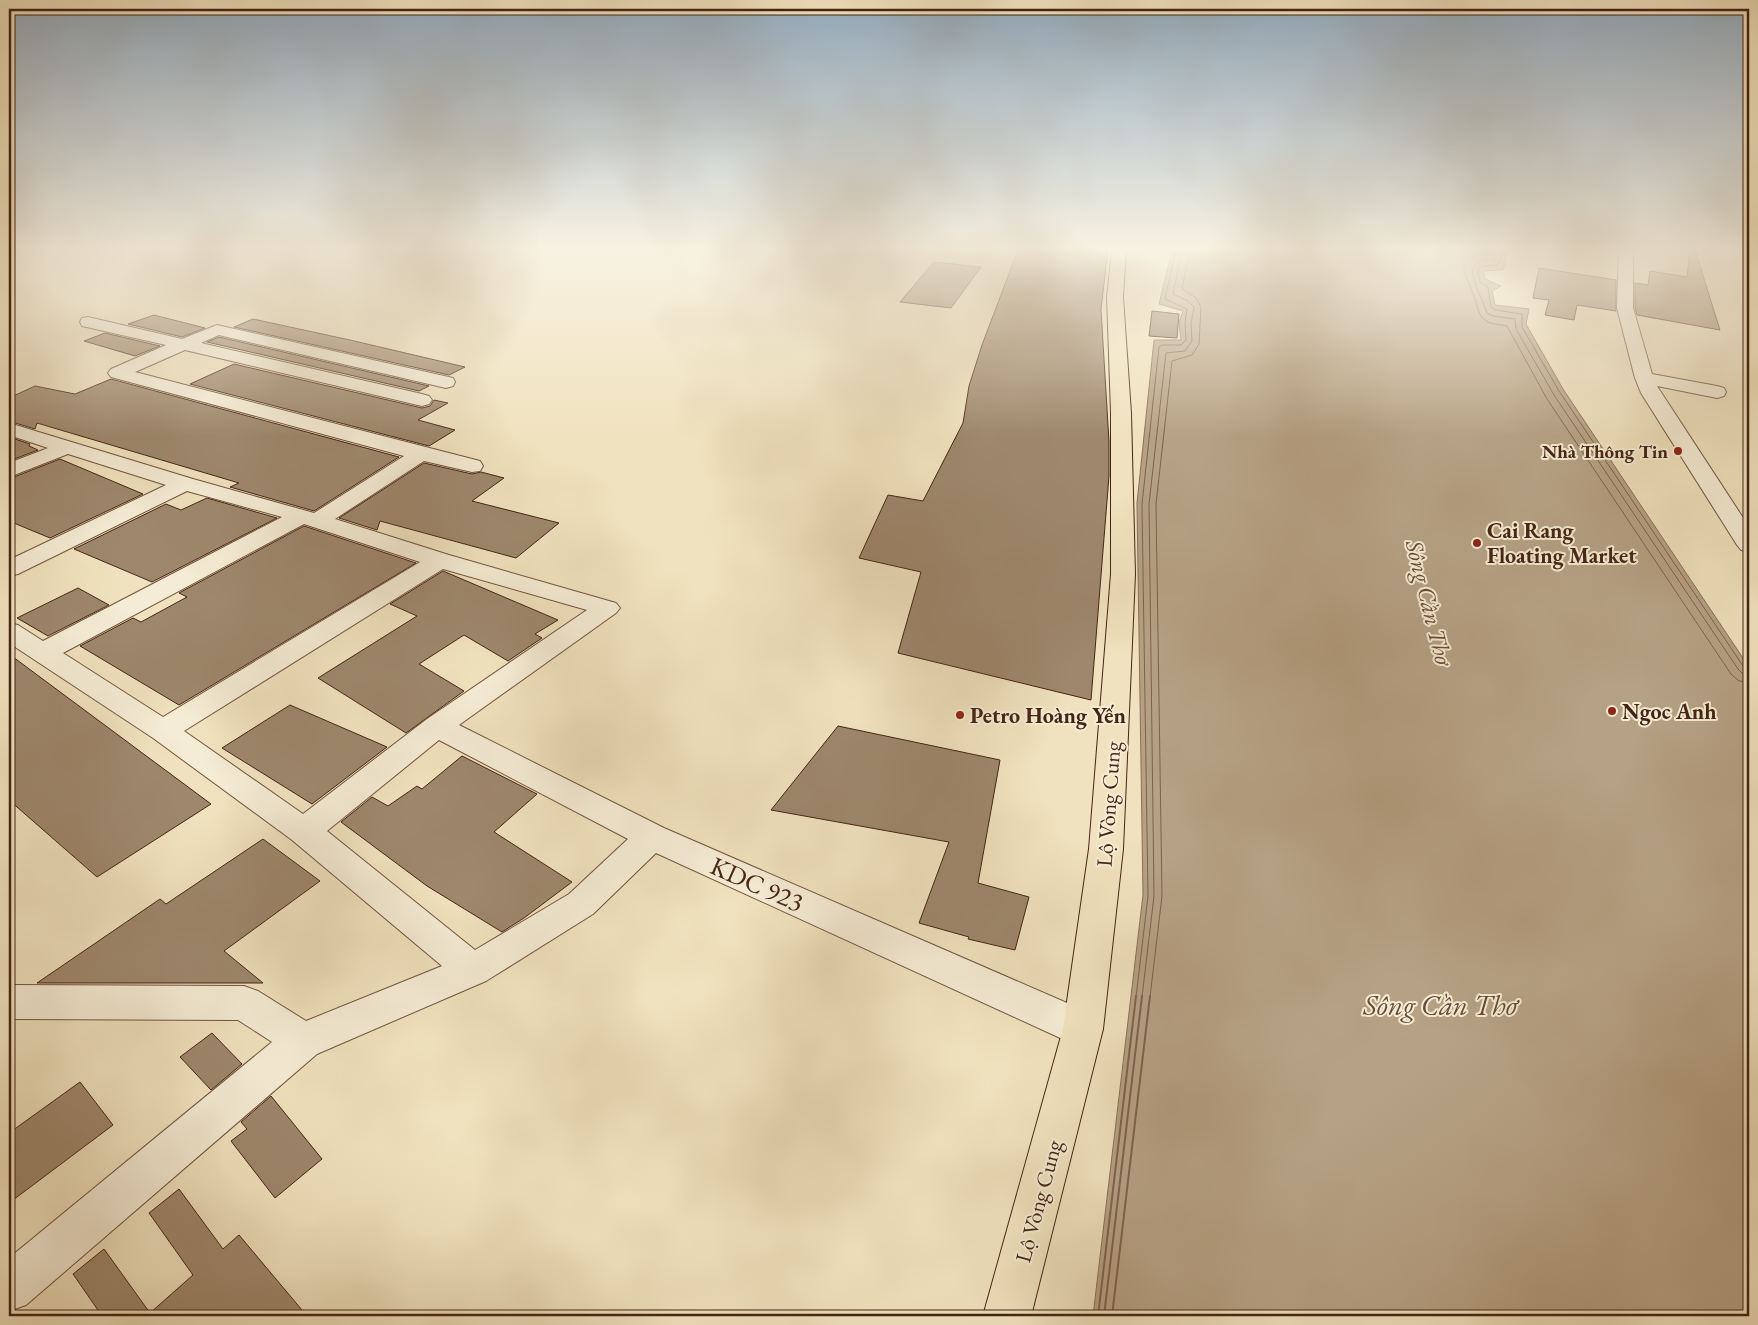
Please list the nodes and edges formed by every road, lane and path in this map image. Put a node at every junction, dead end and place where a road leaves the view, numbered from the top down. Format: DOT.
graph roads {
  1 [pos="1116,312"];
  2 [pos="1626,312"];
  3 [pos="88,322"];
  4 [pos="184,344"];
  5 [pos="1644,378"];
  6 [pos="446,382"];
  7 [pos="1717,392"];
  8 [pos="422,400"];
  9 [pos="9,429"];
  10 [pos="68,447"];
  11 [pos="421,454"];
  12 [pos="472,466"];
  13 [pos="9,470"];
  14 [pos="185,484"];
  15 [pos="309,519"];
  16 [pos="1749,544"];
  17 [pos="440,560"];
  18 [pos="9,569"];
  19 [pos="9,631"];
  20 [pos="42,653"];
  21 [pos="437,726"];
  22 [pos="163,732"];
  23 [pos="304,831"];
  24 [pos="652,837"];
  25 [pos="473,970"];
  26 [pos="9,1002"];
  27 [pos="1083,1029"];
  28 [pos="303,1041"];
  29 [pos="9,1288"];
  30 [pos="1007,1316"];
  1 -- 27 [label="main road, Lộ Vòng Cung"];
  2 -- 5 [label="street"];
  3 -- 4 [label="street"];
  4 -- 6 [label="street"];
  4 -- 8 [label="street"];
  4 -- 11 [label="street"];
  5 -- 7 [label="street"];
  5 -- 16 [label="street"];
  9 -- 10 [label="street"];
  10 -- 13 [label="street"];
  10 -- 14 [label="street"];
  11 -- 12 [label="street"];
  11 -- 15 [label="street"];
  14 -- 15 [label="street"];
  14 -- 18 [label="street"];
  15 -- 17 [label="street"];
  15 -- 20 [label="street"];
  17 -- 21 [label="street"];
  17 -- 22 [label="street"];
  19 -- 20 [label="street"];
  20 -- 22 [label="street"];
  21 -- 23 [label="street"];
  21 -- 24 [label="street, KDC 923"];
  22 -- 23 [label="street"];
  23 -- 25 [label="street"];
  24 -- 25 [label="street"];
  24 -- 27 [label="street, KDC 923"];
  25 -- 28 [label="street"];
  26 -- 28 [label="street"];
  27 -- 30 [label="main road, Lộ Vòng Cung"];
  28 -- 29 [label="street"];
}
